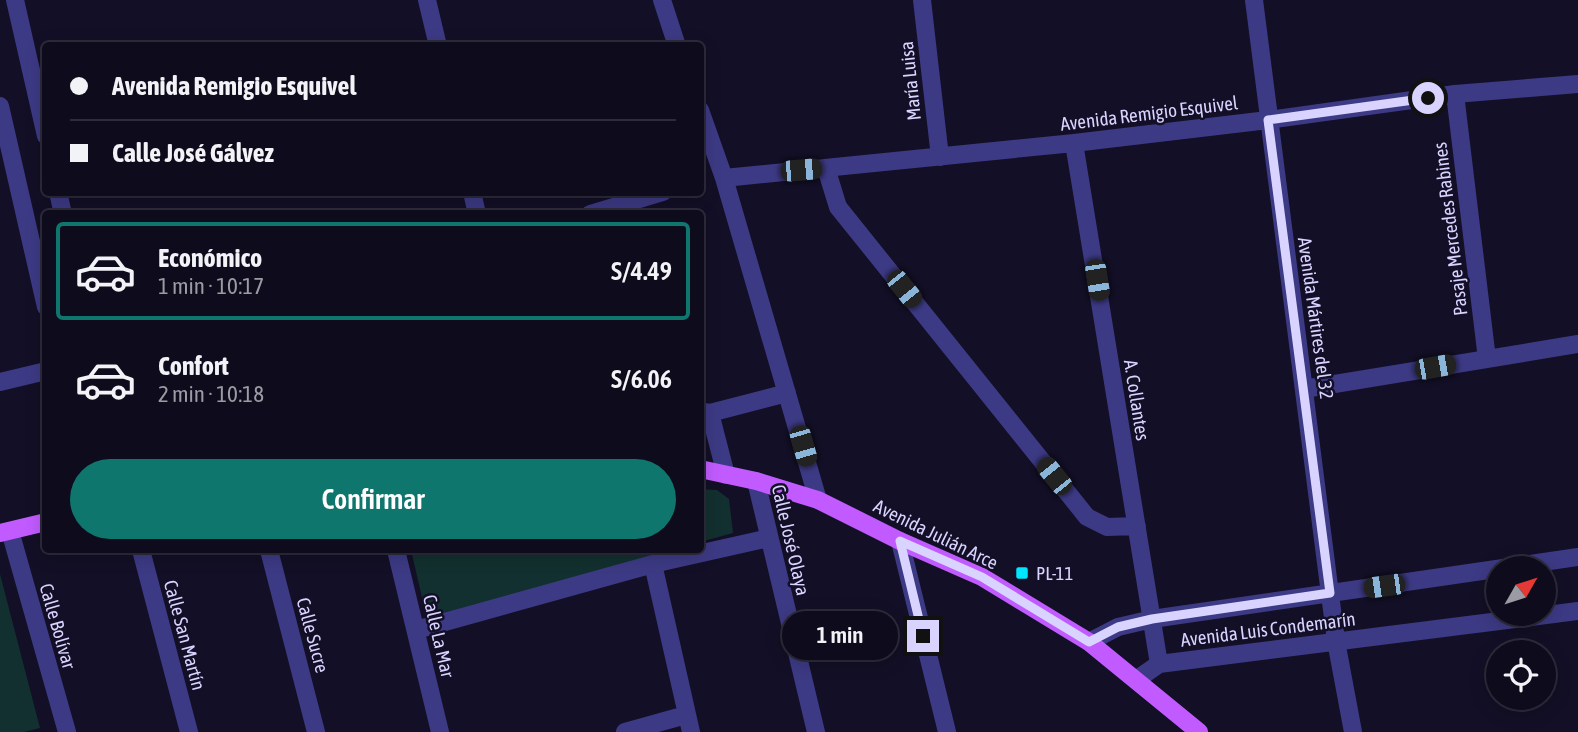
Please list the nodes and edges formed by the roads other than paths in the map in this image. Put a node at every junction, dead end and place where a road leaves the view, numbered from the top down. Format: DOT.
graph roads {
  1 [pos="15,0"];
  2 [pos="427,0"];
  3 [pos="662,0"];
  4 [pos="922,0"];
  5 [pos="1254,0"];
  6 [pos="437,42"];
  7 [pos="676,42"];
  8 [pos="1578,84"];
  9 [pos="1455,94"];
  10 [pos="0,106"];
  11 [pos="42,118"];
  12 [pos="1268,120"];
  13 [pos="704,122"];
  14 [pos="1074,143"];
  15 [pos="940,157"];
  16 [pos="826,168"];
  17 [pos="723,178"];
  18 [pos="650,196"];
  19 [pos="603,210"];
  20 [pos="42,289"];
  21 [pos="1578,344"];
  22 [pos="1487,359"];
  23 [pos="42,372"];
  24 [pos="0,382"];
  25 [pos="1304,389"];
  26 [pos="787,393"];
  27 [pos="705,412"];
  28 [pos="704,470"];
  29 [pos="726,475"];
  30 [pos="755,481"];
  31 [pos="818,500"];
  32 [pos="42,523"];
  33 [pos="1137,526"];
  34 [pos="5,532"];
  35 [pos="769,538"];
  36 [pos="900,541"];
  37 [pos="142,553"];
  38 [pos="270,553"];
  39 [pos="397,553"];
  40 [pos="702,553"];
  41 [pos="704,553"];
  42 [pos="1578,556"];
  43 [pos="653,564"];
  44 [pos="1330,593"];
  45 [pos="1578,611"];
  46 [pos="1152,619"];
  47 [pos="416,630"];
  48 [pos="1336,641"];
  49 [pos="1089,642"];
  50 [pos="1159,664"];
  51 [pos="1136,680"];
  52 [pos="689,723"];
  53 [pos="66,732"];
  54 [pos="189,732"];
  55 [pos="316,732"];
  56 [pos="440,732"];
  57 [pos="625,732"];
  58 [pos="816,732"];
  59 [pos="947,732"];
  60 [pos="1199,732"];
  61 [pos="1353,732"];
  1 -- 11 [label="street"];
  2 -- 6 [label="street"];
  3 -- 7 [label="street"];
  4 -- 15 [label="street, María Luisa"];
  5 -- 12 [label="street, Avenida Mártires del 32"];
  8 -- 9 [label="street, Avenida Remigio Esquivel"];
  9 -- 12 [label="street, Avenida Remigio Esquivel"];
  9 -- 22 [label="street, Pasaje Mercedes Rabines"];
  10 -- 20 [label="street"];
  12 -- 14 [label="street, Avenida Remigio Esquivel"];
  12 -- 25 [label="street, Avenida Mártires del 32"];
  13 -- 17 [label="street"];
  14 -- 15 [label="street, Avenida Remigio Esquivel"];
  14 -- 33 [label="street, A. Collantes"];
  15 -- 16 [label="street, Avenida Remigio Esquivel"];
  16 -- 17 [label="street, Avenida Remigio Esquivel"];
  16 -- 33 [label="street"];
  17 -- 26 [label="street"];
  18 -- 19 [label="street"];
  21 -- 22 [label="street"];
  22 -- 25 [label="street"];
  23 -- 24 [label="street"];
  25 -- 44 [label="street, Avenida Mártires del 32"];
  26 -- 27 [label="street"];
  26 -- 31 [label="street"];
  27 -- 29 [label="street"];
  28 -- 29 [label="main road, Avenida Julián Arce"];
  29 -- 30 [label="main road, Avenida Julián Arce"];
  30 -- 31 [label="main road, Avenida Julián Arce"];
  30 -- 35 [label="street, Calle José Olaya"];
  31 -- 36 [label="main road, Avenida Julián Arce"];
  32 -- 34 [label="main road"];
  33 -- 46 [label="street, A. Collantes"];
  34 -- 53 [label="street, Calle Bolívar"];
  35 -- 41 [label="street"];
  35 -- 58 [label="street, Calle José Olaya"];
  36 -- 49 [label="main road, Avenida Julián Arce"];
  36 -- 59 [label="street"];
  37 -- 54 [label="street, Calle San Martín"];
  38 -- 55 [label="street, Calle Sucre"];
  39 -- 47 [label="street, Calle La Mar"];
  40 -- 43 [label="street"];
  42 -- 44 [label="street, Avenida Luis Condemarín"];
  43 -- 47 [label="street"];
  43 -- 52 [label="street"];
  44 -- 46 [label="street, Avenida Luis Condemarín"];
  44 -- 48 [label="street, Avenida Mártires del 32"];
  45 -- 48 [label="street, Avenida Luis Condemarín"];
  46 -- 49 [label="street, Avenida Luis Condemarín"];
  46 -- 50 [label="street, A. Collantes"];
  47 -- 56 [label="street, Calle La Mar"];
  48 -- 50 [label="street, Avenida Luis Condemarín"];
  48 -- 61 [label="street, Avenida Mártires del 32"];
  49 -- 51 [label="main road, Avenida Julián Arce"];
  50 -- 51 [label="street, Avenida Luis Condemarín"];
  51 -- 60 [label="main road, Avenida Julián Arce"];
  52 -- 57 [label="street"];
}
